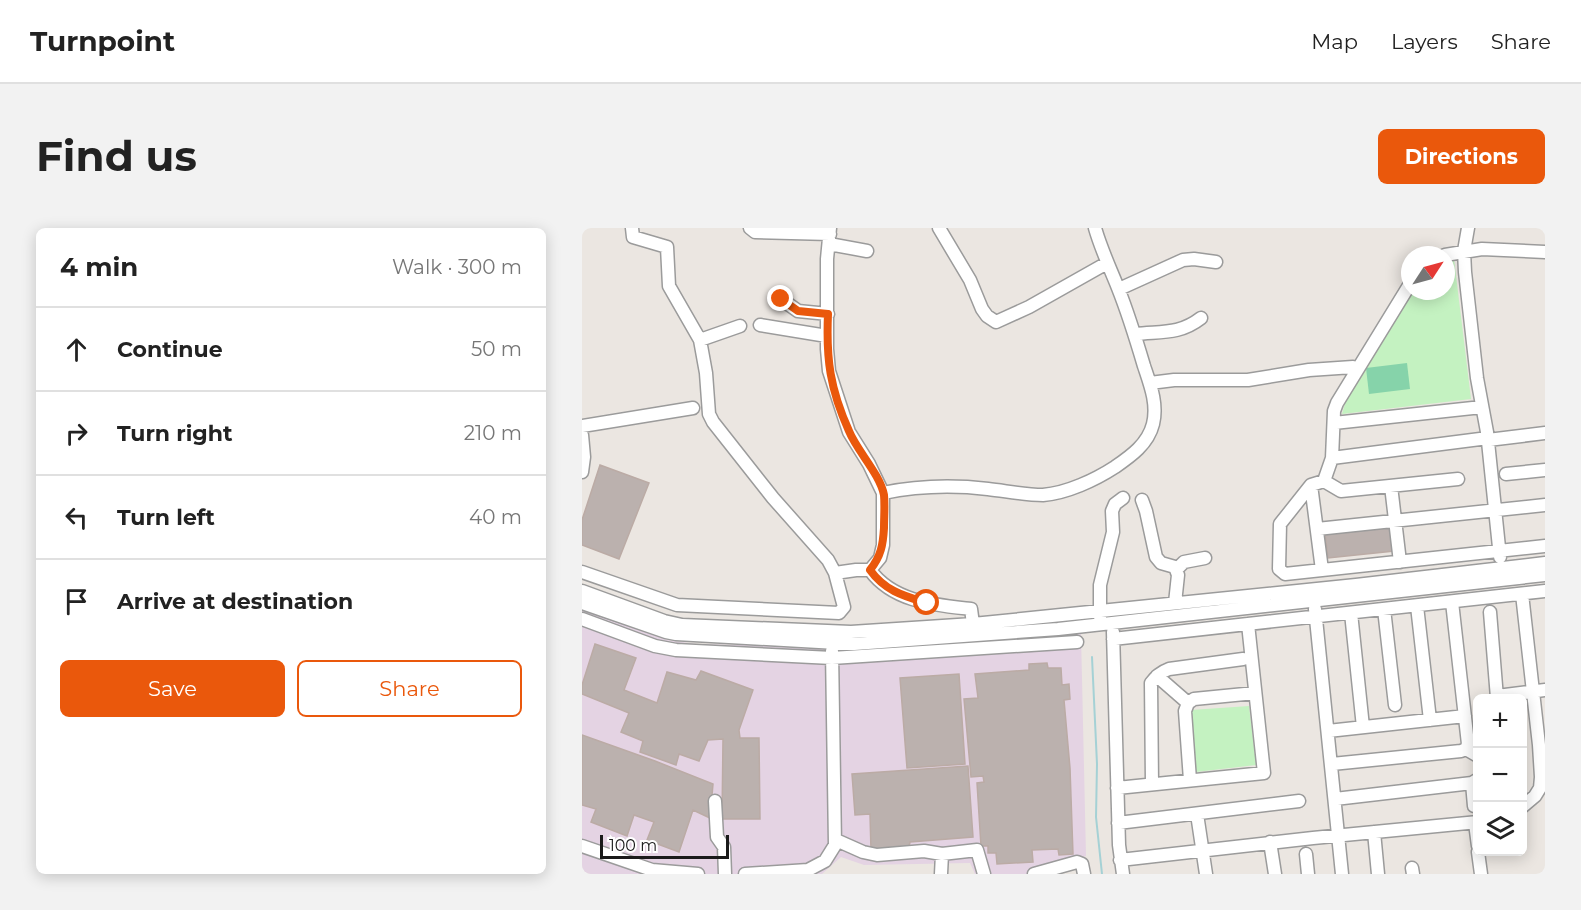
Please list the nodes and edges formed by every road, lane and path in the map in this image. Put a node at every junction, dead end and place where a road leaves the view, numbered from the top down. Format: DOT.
graph roads {
  1 [pos="632,228"];
  2 [pos="750,228"];
  3 [pos="939,228"];
  4 [pos="1095,228"];
  5 [pos="1468,228"];
  6 [pos="830,236"];
  7 [pos="867,251"];
  8 [pos="1464,252"];
  9 [pos="1545,252"];
  10 [pos="1455,253"];
  11 [pos="1216,262"];
  12 [pos="1107,263"];
  13 [pos="1119,289"];
  14 [pos="1401,298"];
  15 [pos="781,299"];
  16 [pos="828,314"];
  17 [pos="1201,318"];
  18 [pos="760,325"];
  19 [pos="740,326"];
  20 [pos="1135,334"];
  21 [pos="827,336"];
  22 [pos="700,340"];
  23 [pos="1357,368"];
  24 [pos="1150,383"];
  25 [pos="1482,406"];
  26 [pos="693,408"];
  27 [pos="1334,423"];
  28 [pos="582,426"];
  29 [pos="1545,433"];
  30 [pos="582,435"];
  31 [pos="1488,439"];
  32 [pos="1332,458"];
  33 [pos="1545,470"];
  34 [pos="582,472"];
  35 [pos="1506,474"];
  36 [pos="1458,479"];
  37 [pos="1318,483"];
  38 [pos="1391,486"];
  39 [pos="883,493"];
  40 [pos="1123,498"];
  41 [pos="1142,500"];
  42 [pos="1545,505"];
  43 [pos="1496,512"];
  44 [pos="1395,522"];
  45 [pos="1317,530"];
  46 [pos="1545,546"];
  47 [pos="1500,550"];
  48 [pos="1205,558"];
  49 [pos="1400,562"];
  50 [pos="1545,563"];
  51 [pos="1177,569"];
  52 [pos="870,570"];
  53 [pos="1322,570"];
  54 [pos="582,573"];
  55 [pos="835,573"];
  56 [pos="1502,573"];
  57 [pos="1545,574"];
  58 [pos="582,591"];
  59 [pos="1545,591"];
  60 [pos="1522,594"];
  61 [pos="1314,601"];
  62 [pos="1452,602"];
  63 [pos="582,603"];
  64 [pos="1174,603"];
  65 [pos="1417,606"];
  66 [pos="1384,609"];
  67 [pos="1490,612"];
  68 [pos="1351,613"];
  69 [pos="1106,617"];
  70 [pos="1316,617"];
  71 [pos="582,620"];
  72 [pos="973,624"];
  73 [pos="1248,624"];
  74 [pos="832,637"];
  75 [pos="1113,639"];
  76 [pos="1077,642"];
  77 [pos="832,658"];
  78 [pos="1243,659"];
  79 [pos="1157,676"];
  80 [pos="1539,691"];
  81 [pos="1255,693"];
  82 [pos="1497,694"];
  83 [pos="1518,694"];
  84 [pos="1188,703"];
  85 [pos="1395,705"];
  86 [pos="1465,716"];
  87 [pos="1430,720"];
  88 [pos="1363,727"];
  89 [pos="1329,731"];
  90 [pos="1466,749"];
  91 [pos="1473,753"];
  92 [pos="1332,764"];
  93 [pos="1190,780"];
  94 [pos="1473,781"];
  95 [pos="1152,784"];
  96 [pos="1117,788"];
  97 [pos="1335,799"];
  98 [pos="715,801"];
  99 [pos="1299,801"];
  100 [pos="1527,803"];
  101 [pos="1197,814"];
  102 [pos="1118,823"];
  103 [pos="1473,823"];
  104 [pos="1374,832"];
  105 [pos="1338,835"];
  106 [pos="836,840"];
  107 [pos="1270,842"];
  108 [pos="582,846"];
  109 [pos="1203,850"];
  110 [pos="942,854"];
  111 [pos="1306,854"];
  112 [pos="1479,856"];
  113 [pos="1120,860"];
  114 [pos="808,872"];
  115 [pos="689,874"];
  116 [pos="725,874"];
  117 [pos="745,874"];
  118 [pos="941,874"];
  119 [pos="984,874"];
  120 [pos="1034,874"];
  121 [pos="1084,874"];
  122 [pos="1123,874"];
  123 [pos="1206,874"];
  124 [pos="1275,874"];
  125 [pos="1308,874"];
  126 [pos="1342,874"];
  127 [pos="1378,874"];
  128 [pos="1481,874"];
  1 -- 22 [label="street"];
  2 -- 6 [label="street"];
  3 -- 12 [label="street"];
  4 -- 12 [label="street"];
  5 -- 8 [label="street"];
  6 -- 7 [label="street"];
  6 -- 16 [label="street"];
  8 -- 9 [label="street"];
  8 -- 10 [label="street"];
  8 -- 25 [label="street"];
  11 -- 13 [label="street"];
  12 -- 13 [label="street"];
  13 -- 20 [label="street"];
  14 -- 23 [label="street"];
  15 -- 16 [label="street"];
  16 -- 21 [label="street"];
  17 -- 20 [label="street"];
  18 -- 21 [label="street"];
  19 -- 22 [label="street"];
  20 -- 24 [label="street"];
  21 -- 39 [label="street"];
  22 -- 55 [label="street"];
  23 -- 24 [label="street"];
  23 -- 27 [label="street"];
  24 -- 39 [label="street"];
  25 -- 27 [label="street"];
  25 -- 31 [label="street"];
  26 -- 28 [label="street"];
  27 -- 32 [label="street"];
  29 -- 31 [label="street"];
  30 -- 34 [label="street"];
  31 -- 32 [label="street"];
  31 -- 43 [label="street"];
  32 -- 37 [label="street"];
  33 -- 35 [label="street"];
  36 -- 38 [label="street"];
  37 -- 38 [label="street"];
  37 -- 45 [label="street"];
  37 -- 53 [label="street"];
  38 -- 44 [label="street"];
  39 -- 52 [label="street"];
  40 -- 69 [label="street"];
  41 -- 51 [label="street"];
  42 -- 43 [label="street"];
  43 -- 44 [label="street"];
  43 -- 47 [label="street"];
  44 -- 45 [label="street"];
  44 -- 49 [label="street"];
  45 -- 53 [label="street"];
  46 -- 47 [label="street"];
  47 -- 49 [label="street"];
  47 -- 56 [label="street"];
  48 -- 51 [label="street"];
  49 -- 53 [label="street"];
  50 -- 56 [label="street"];
  51 -- 64 [label="street"];
  52 -- 55 [label="street"];
  52 -- 72 [label="street"];
  54 -- 55 [label="street"];
  56 -- 57 [label="street"];
  56 -- 61 [label="street"];
  56 -- 64 [label="street"];
  58 -- 74 [label="street"];
  59 -- 60 [label="street"];
  60 -- 62 [label="street"];
  60 -- 80 [label="street"];
  61 -- 69 [label="street"];
  61 -- 70 [label="street"];
  62 -- 65 [label="street"];
  62 -- 86 [label="street"];
  63 -- 74 [label="street"];
  64 -- 69 [label="street"];
  65 -- 66 [label="street"];
  65 -- 87 [label="street"];
  66 -- 68 [label="street"];
  66 -- 85 [label="street"];
  67 -- 82 [label="street"];
  68 -- 70 [label="street"];
  68 -- 88 [label="street"];
  69 -- 72 [label="street"];
  69 -- 74 [label="street"];
  69 -- 75 [label="street"];
  70 -- 73 [label="street"];
  70 -- 89 [label="street"];
  71 -- 77 [label="street"];
  72 -- 74 [label="street"];
  73 -- 75 [label="street"];
  73 -- 81 [label="street"];
  74 -- 77 [label="street"];
  75 -- 96 [label="street"];
  76 -- 77 [label="street"];
  77 -- 106 [label="street"];
  78 -- 79 [label="street"];
  79 -- 84 [label="street"];
  79 -- 95 [label="street"];
  80 -- 83 [label="street"];
  80 -- 100 [label="street"];
  81 -- 84 [label="street"];
  81 -- 93 [label="street"];
  84 -- 93 [label="street"];
  86 -- 87 [label="street"];
  86 -- 90 [label="street"];
  87 -- 88 [label="street"];
  88 -- 89 [label="street"];
  89 -- 92 [label="street"];
  90 -- 91 [label="street"];
  90 -- 92 [label="street"];
  92 -- 97 [label="street"];
  93 -- 95 [label="street"];
  94 -- 97 [label="street"];
  95 -- 96 [label="street"];
  96 -- 102 [label="street"];
  97 -- 105 [label="street"];
  98 -- 116 [label="street"];
  99 -- 101 [label="street"];
  101 -- 102 [label="street"];
  101 -- 109 [label="street"];
  102 -- 113 [label="street"];
  103 -- 104 [label="street"];
  104 -- 105 [label="street"];
  104 -- 127 [label="street"];
  105 -- 107 [label="street"];
  105 -- 126 [label="street"];
  106 -- 110 [label="street"];
  106 -- 114 [label="street"];
  107 -- 109 [label="street"];
  107 -- 124 [label="street"];
  108 -- 115 [label="street"];
  109 -- 113 [label="street"];
  109 -- 123 [label="street"];
  110 -- 118 [label="street"];
  110 -- 119 [label="street"];
  111 -- 125 [label="street"];
  112 -- 128 [label="street"];
  113 -- 122 [label="street"];
  114 -- 117 [label="street"];
  120 -- 121 [label="street"];
}
